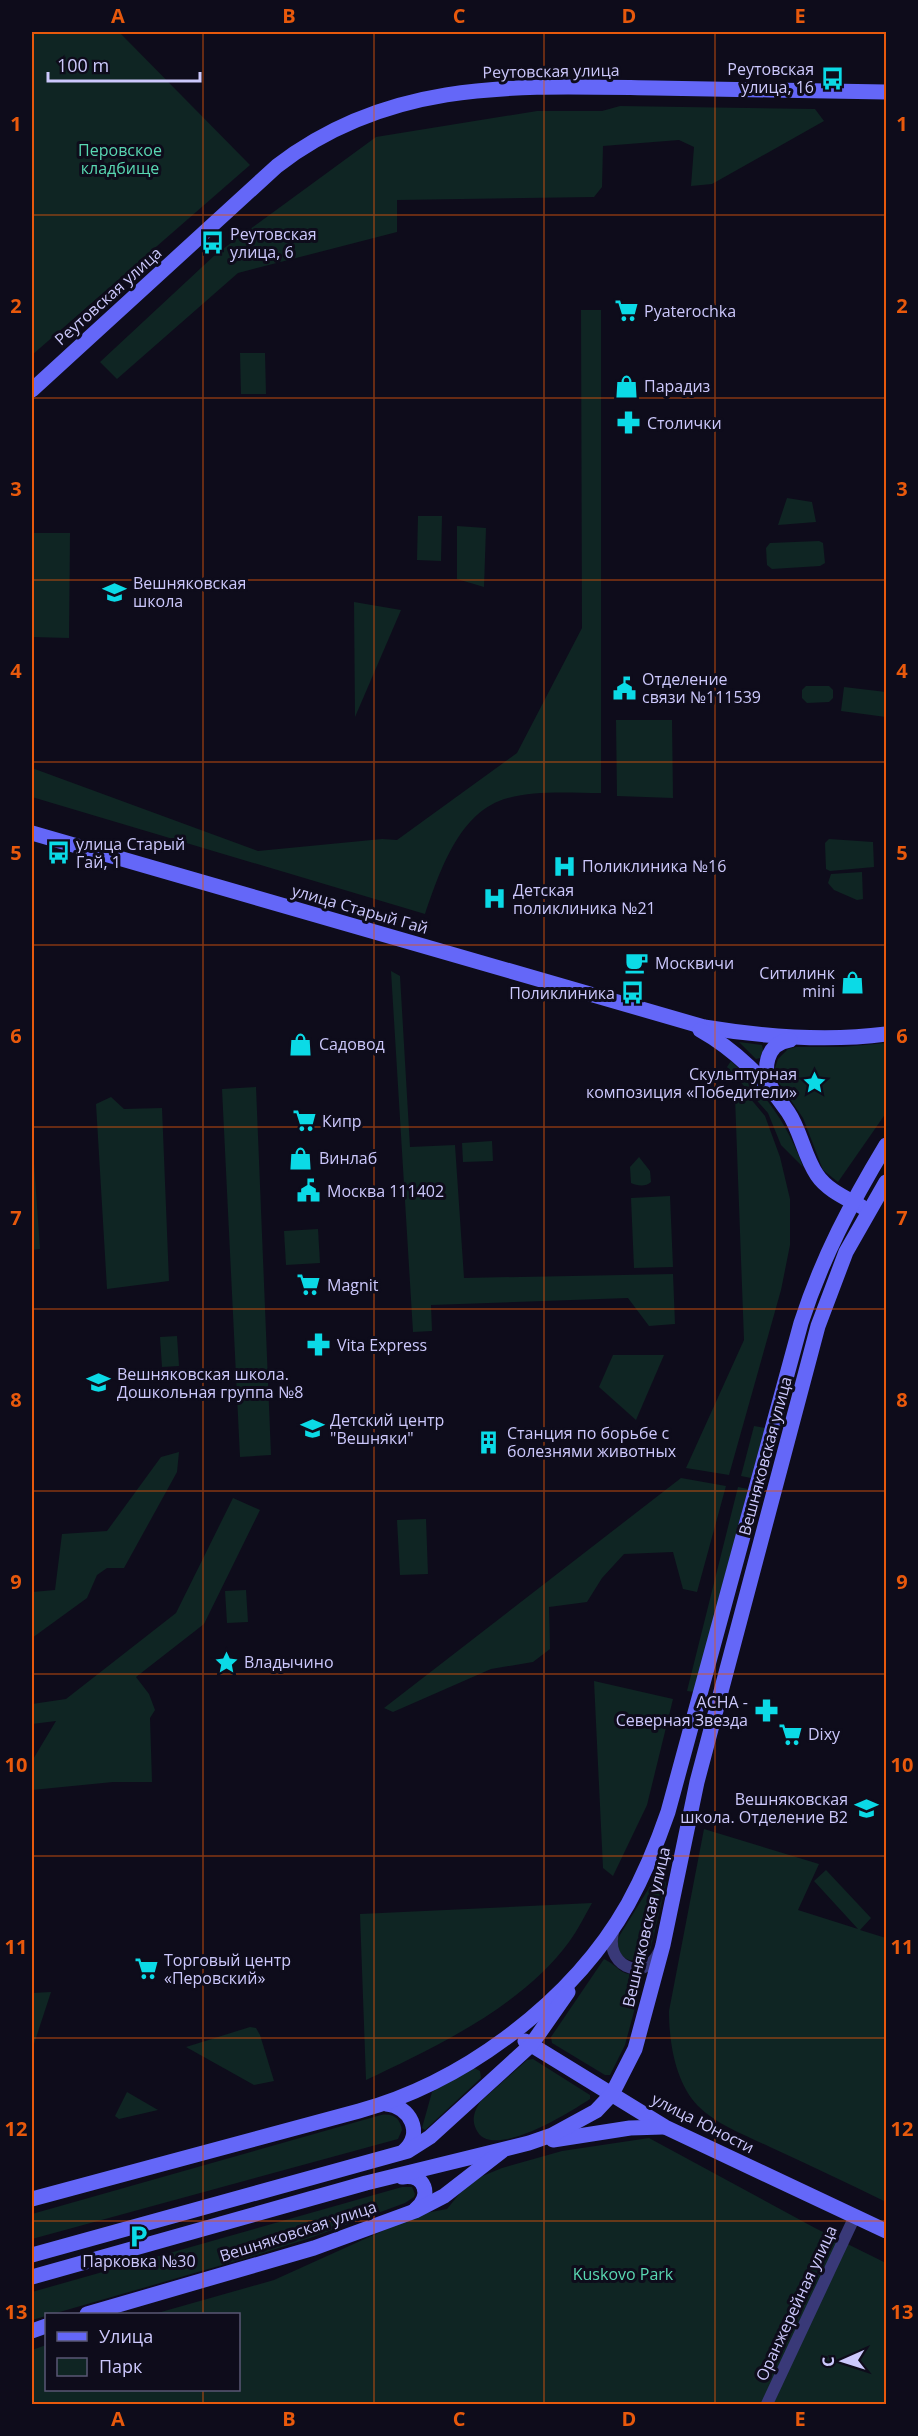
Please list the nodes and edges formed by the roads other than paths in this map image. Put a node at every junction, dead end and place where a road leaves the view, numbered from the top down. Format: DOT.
graph roads {
  1 [pos="886,92"];
  2 [pos="32,390"];
  3 [pos="32,833"];
  4 [pos="678,1020"];
  5 [pos="886,1034"];
  6 [pos="796,1039"];
  7 [pos="775,1094"];
  8 [pos="886,1145"];
  9 [pos="886,1182"];
  10 [pos="853,1202"];
  11 [pos="870,1211"];
  12 [pos="780,1401"];
  13 [pos="797,1406"];
  14 [pos="615,1924"];
  15 [pos="663,1945"];
  16 [pos="582,1968"];
  17 [pos="512,2033"];
  18 [pos="531,2045"];
  19 [pos="612,2094"];
  20 [pos="391,2102"];
  21 [pos="665,2127"];
  22 [pos="529,2143"];
  23 [pos="507,2147"];
  24 [pos="399,2154"];
  25 [pos="366,2183"];
  26 [pos="32,2199"];
  27 [pos="415,2211"];
  28 [pos="855,2216"];
  29 [pos="886,2230"];
  30 [pos="32,2255"];
  31 [pos="32,2277"];
  32 [pos="90,2313"];
  33 [pos="767,2404"];
  1 -- 2 [label="main road, Реутовская улица"];
  3 -- 4 [label="main road, улица Старый Гай"];
  4 -- 6 [label="main road, улица Старый Гай"];
  4 -- 7 [label="main road, улица Старый Гай"];
  5 -- 6 [label="main road, улица Старый Гай"];
  6 -- 7 [label="main road, улица Старый Гай"];
  7 -- 10 [label="main road, улица Старый Гай"];
  8 -- 10 [label="main road, Вешняковская улица"];
  9 -- 11 [label="main road, Вешняковская улица"];
  10 -- 11 [label="main road, улица Старый Гай"];
  10 -- 12 [label="main road, Вешняковская улица"];
  11 -- 13 [label="main road, Вешняковская улица"];
  12 -- 13 [label="street"];
  12 -- 14 [label="main road, Вешняковская улица"];
  13 -- 15 [label="main road, Вешняковская улица"];
  14 -- 15 [label="street"];
  14 -- 16 [label="main road, Вешняковская улица"];
  15 -- 19 [label="main road, Вешняковская улица"];
  16 -- 17 [label="main road, Вешняковская улица"];
  16 -- 18 [label="main road"];
  17 -- 18 [label="main road, улица Юности"];
  17 -- 20 [label="main road, Вешняковская улица"];
  18 -- 19 [label="main road, улица Юности"];
  18 -- 24 [label="main road"];
  19 -- 21 [label="main road, улица Юности"];
  19 -- 22 [label="main road, Вешняковская улица"];
  20 -- 24 [label="main road"];
  20 -- 26 [label="main road, Вешняковская улица"];
  21 -- 22 [label="main road"];
  21 -- 28 [label="main road, улица Юности"];
  22 -- 23 [label="main road, Вешняковская улица"];
  23 -- 25 [label="main road"];
  23 -- 27 [label="main road, Вешняковская улица"];
  24 -- 30 [label="main road"];
  25 -- 27 [label="main road"];
  25 -- 31 [label="main road"];
  27 -- 32 [label="main road, Вешняковская улица"];
  28 -- 29 [label="main road, улица Юности"];
  28 -- 33 [label="street, Оранжерейная улица"];
}
